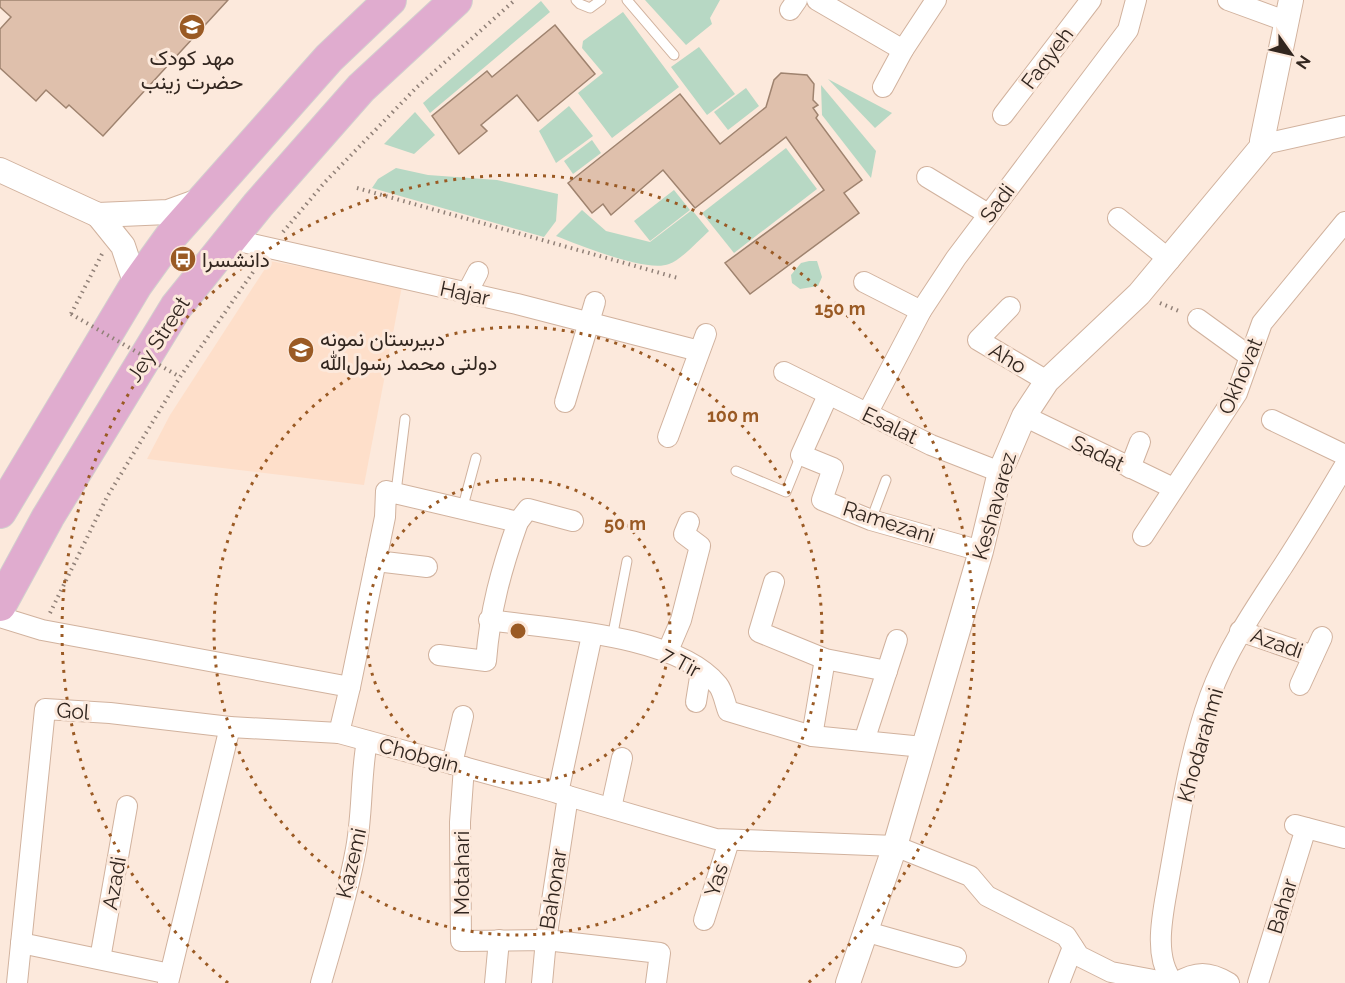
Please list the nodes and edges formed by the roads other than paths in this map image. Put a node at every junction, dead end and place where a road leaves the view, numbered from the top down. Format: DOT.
graph roads {
  1 [pos="390,0"];
  2 [pos="456,0"];
  3 [pos="576,0"];
  4 [pos="601,0"];
  5 [pos="627,0"];
  6 [pos="817,0"];
  7 [pos="1090,0"];
  8 [pos="1136,0"];
  9 [pos="1228,0"];
  10 [pos="927,3"];
  11 [pos="1289,11"];
  12 [pos="903,50"];
  13 [pos="674,55"];
  14 [pos="883,87"];
  15 [pos="1003,115"];
  16 [pos="1345,126"];
  17 [pos="1264,144"];
  18 [pos="0,170"];
  19 [pos="927,177"];
  20 [pos="204,199"];
  21 [pos="988,214"];
  22 [pos="98,215"];
  23 [pos="1118,218"];
  24 [pos="1345,222"];
  25 [pos="230,239"];
  26 [pos="1170,260"];
  27 [pos="478,272"];
  28 [pos="864,282"];
  29 [pos="136,285"];
  30 [pos="467,293"];
  31 [pos="595,302"];
  32 [pos="1010,307"];
  33 [pos="921,311"];
  34 [pos="1198,320"];
  35 [pos="588,324"];
  36 [pos="1249,356"];
  37 [pos="784,372"];
  38 [pos="1047,381"];
  39 [pos="828,395"];
  40 [pos="565,402"];
  41 [pos="867,414"];
  42 [pos="1024,416"];
  43 [pos="405,419"];
  44 [pos="1272,420"];
  45 [pos="668,437"];
  46 [pos="1140,442"];
  47 [pos="801,455"];
  48 [pos="1345,455"];
  49 [pos="476,458"];
  50 [pos="1345,465"];
  51 [pos="1130,468"];
  52 [pos="736,471"];
  53 [pos="1000,472"];
  54 [pos="886,480"];
  55 [pos="1173,488"];
  56 [pos="396,492"];
  57 [pos="462,510"];
  58 [pos="0,512"];
  59 [pos="871,520"];
  60 [pos="573,521"];
  61 [pos="518,522"];
  62 [pos="689,522"];
  63 [pos="1143,536"];
  64 [pos="981,551"];
  65 [pos="376,561"];
  66 [pos="627,561"];
  67 [pos="427,567"];
  68 [pos="774,582"];
  69 [pos="0,605"];
  70 [pos="0,617"];
  71 [pos="489,620"];
  72 [pos="1240,631"];
  73 [pos="592,635"];
  74 [pos="1322,637"];
  75 [pos="612,638"];
  76 [pos="897,640"];
  77 [pos="667,653"];
  78 [pos="439,655"];
  79 [pos="1314,656"];
  80 [pos="825,659"];
  81 [pos="701,671"];
  82 [pos="887,671"];
  83 [pos="1299,686"];
  84 [pos="350,687"];
  85 [pos="696,702"];
  86 [pos="463,716"];
  87 [pos="230,727"];
  88 [pos="339,733"];
  89 [pos="812,736"];
  90 [pos="367,741"];
  91 [pos="864,741"];
  92 [pos="923,747"];
  93 [pos="622,758"];
  94 [pos="458,765"];
  95 [pos="563,794"];
  96 [pos="128,806"];
  97 [pos="611,808"];
  98 [pos="1345,838"];
  99 [pos="729,841"];
  100 [pos="895,846"];
  101 [pos="704,920"];
  102 [pos="864,931"];
  103 [pos="499,940"];
  104 [pos="546,940"];
  105 [pos="21,943"];
  106 [pos="1073,947"];
  107 [pos="956,957"];
  108 [pos="100,960"];
  109 [pos="169,978"];
  110 [pos="17,983"];
  111 [pos="321,983"];
  112 [pos="495,983"];
  113 [pos="542,983"];
  114 [pos="656,983"];
  115 [pos="848,983"];
  116 [pos="1059,983"];
  117 [pos="1173,983"];
  118 [pos="1229,983"];
  119 [pos="1258,983"];
  1 -- 20 [label="main road"];
  2 -- 25 [label="main road, Jey Street"];
  3 -- 4 [label="lane"];
  5 -- 13 [label="lane"];
  6 -- 12 [label="street"];
  7 -- 15 [label="street, Faqyeh"];
  8 -- 21 [label="street, Sadi"];
  9 -- 11 [label="street"];
  10 -- 12 [label="street"];
  11 -- 17 [label="street"];
  12 -- 14 [label="street"];
  16 -- 17 [label="street"];
  17 -- 26 [label="street, Keshavarez"];
  18 -- 22 [label="street"];
  19 -- 21 [label="street"];
  20 -- 22 [label="street"];
  20 -- 29 [label="main road"];
  21 -- 33 [label="street, Sadi"];
  22 -- 29 [label="street"];
  23 -- 26 [label="street"];
  24 -- 36 [label="street, Okhovat"];
  25 -- 30 [label="street, Hajar"];
  25 -- 69 [label="main road, Jey Street"];
  26 -- 38 [label="street, Keshavarez"];
  27 -- 30 [label="street"];
  28 -- 33 [label="street"];
  29 -- 58 [label="main road"];
  30 -- 35 [label="street, Hajar"];
  31 -- 35 [label="street"];
  32 -- 38 [label="street, Aho"];
  33 -- 41 [label="street, Sadi"];
  34 -- 36 [label="street"];
  35 -- 40 [label="street"];
  35 -- 45 [label="street, Hajar"];
  36 -- 55 [label="street, Okhovat"];
  37 -- 39 [label="street, Esalat"];
  38 -- 42 [label="street, Keshavarez"];
  39 -- 41 [label="street, Esalat"];
  39 -- 47 [label="street"];
  41 -- 53 [label="street, Esalat"];
  42 -- 51 [label="street, Sadat"];
  42 -- 53 [label="street, Keshavarez"];
  43 -- 56 [label="lane"];
  44 -- 48 [label="street"];
  46 -- 51 [label="street"];
  47 -- 52 [label="lane"];
  47 -- 59 [label="street, Ramezani"];
  49 -- 57 [label="lane"];
  50 -- 72 [label="street, Khodarahmi"];
  51 -- 55 [label="street, Sadat"];
  53 -- 64 [label="street, Keshavarez"];
  54 -- 59 [label="lane"];
  55 -- 63 [label="street, Okhovat"];
  56 -- 57 [label="street"];
  56 -- 65 [label="street"];
  57 -- 61 [label="street"];
  59 -- 64 [label="street, Ramezani"];
  60 -- 61 [label="street"];
  61 -- 71 [label="street"];
  62 -- 77 [label="street"];
  64 -- 92 [label="street, Keshavarez"];
  65 -- 67 [label="street"];
  65 -- 84 [label="street"];
  66 -- 75 [label="lane"];
  68 -- 80 [label="street"];
  70 -- 84 [label="street"];
  71 -- 73 [label="street, 7 Tir"];
  71 -- 78 [label="street"];
  72 -- 79 [label="street, Azadi"];
  72 -- 117 [label="street, Khodarahmi"];
  73 -- 75 [label="street, 7 Tir"];
  73 -- 95 [label="street, Bahonar"];
  74 -- 79 [label="street"];
  75 -- 77 [label="street, 7 Tir"];
  76 -- 82 [label="street"];
  77 -- 81 [label="street, 7 Tir"];
  79 -- 83 [label="street"];
  80 -- 82 [label="street"];
  80 -- 89 [label="street"];
  81 -- 85 [label="street"];
  81 -- 89 [label="street, 7 Tir"];
  82 -- 91 [label="street"];
  84 -- 88 [label="street"];
  86 -- 94 [label="street"];
  87 -- 88 [label="street, Gol"];
  87 -- 105 [label="street, Gol"];
  87 -- 109 [label="street"];
  88 -- 90 [label="street, Chobgin"];
  89 -- 91 [label="street, 7 Tir"];
  90 -- 94 [label="street, Chobgin"];
  90 -- 111 [label="street, Kazemi"];
  91 -- 92 [label="street, 7 Tir"];
  92 -- 100 [label="street, Keshavarez"];
  93 -- 97 [label="street"];
  94 -- 95 [label="street, Chobgin"];
  94 -- 103 [label="street, Motahari"];
  95 -- 97 [label="street, Chobgin"];
  95 -- 104 [label="street, Bahonar"];
  96 -- 108 [label="street, Azadi"];
  97 -- 99 [label="street, Chobgin"];
  98 -- 119 [label="street, Bahar"];
  99 -- 100 [label="street, Chobgin"];
  99 -- 101 [label="street, Yas"];
  100 -- 102 [label="street, Keshavarez"];
  100 -- 106 [label="street"];
  102 -- 107 [label="street"];
  102 -- 115 [label="street, Keshavarez"];
  103 -- 104 [label="street, Motahari"];
  103 -- 112 [label="street"];
  104 -- 113 [label="street, Bahonar"];
  104 -- 114 [label="street, Motahari"];
  105 -- 108 [label="street"];
  105 -- 110 [label="street, Gol"];
  106 -- 116 [label="street"];
  106 -- 117 [label="street"];
  108 -- 109 [label="street"];
  117 -- 118 [label="street"];
}
